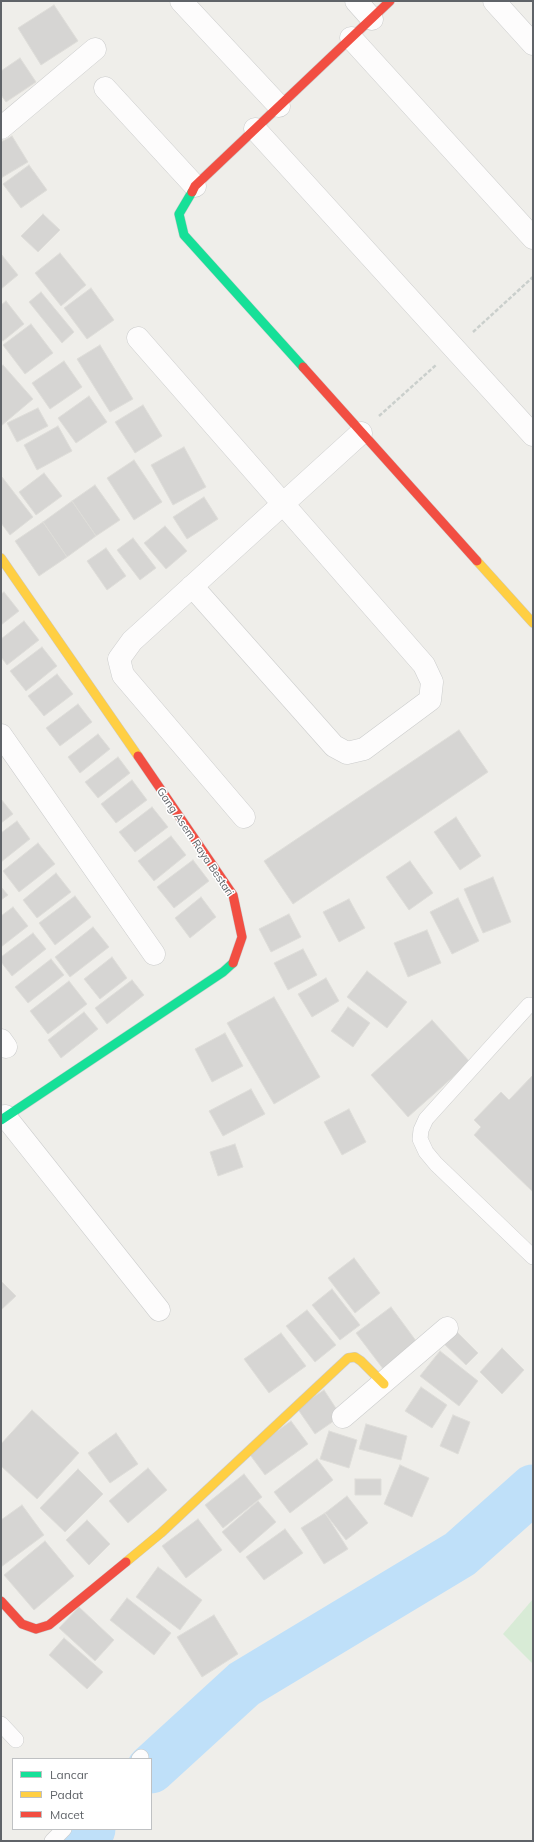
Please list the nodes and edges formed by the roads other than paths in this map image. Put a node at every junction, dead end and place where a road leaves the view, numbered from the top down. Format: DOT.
graph roads {
  1 [pos="181,1"];
  2 [pos="356,1"];
  3 [pos="390,1"];
  4 [pos="494,1"];
  5 [pos="372,19"];
  6 [pos="351,38"];
  7 [pos="533,44"];
  8 [pos="95,49"];
  9 [pos="105,88"];
  10 [pos="279,106"];
  11 [pos="1,128"];
  12 [pos="255,129"];
  13 [pos="195,186"];
  14 [pos="533,238"];
  15 [pos="138,338"];
  16 [pos="361,433"];
  17 [pos="533,435"];
  18 [pos="282,504"];
  19 [pos="1,558"];
  20 [pos="192,586"];
  21 [pos="533,623"];
  22 [pos="1,735"];
  23 [pos="244,817"];
  24 [pos="154,954"];
  25 [pos="529,1005"];
  26 [pos="3,1118"];
  27 [pos="533,1257"];
  28 [pos="158,1310"];
  29 [pos="447,1328"];
  30 [pos="384,1384"];
  31 [pos="343,1417"];
  32 [pos="1,1601"];
  33 [pos="1,1724"];
  34 [pos="16,1740"];
  35 [pos="63,1830"];
  36 [pos="52,1841"];
  1 -- 10 [label="street"];
  2 -- 5 [label="street"];
  3 -- 5 [label="street"];
  4 -- 7 [label="street"];
  5 -- 6 [label="street"];
  6 -- 10 [label="street"];
  6 -- 14 [label="street"];
  8 -- 11 [label="street"];
  9 -- 13 [label="street"];
  10 -- 12 [label="street"];
  12 -- 13 [label="street"];
  12 -- 17 [label="street"];
  13 -- 16 [label="street"];
  15 -- 18 [label="street"];
  16 -- 18 [label="street"];
  16 -- 21 [label="street"];
  18 -- 20 [label="street"];
  18 -- 20 [label="street"];
  19 -- 26 [label="street, Gang Asem Raya Bestari"];
  20 -- 23 [label="street"];
  22 -- 24 [label="street"];
  25 -- 27 [label="lane"];
  26 -- 28 [label="street"];
  29 -- 30 [label="street"];
  30 -- 31 [label="street"];
  30 -- 32 [label="street"];
  33 -- 34 [label="lane"];
  35 -- 36 [label="lane"];
}
